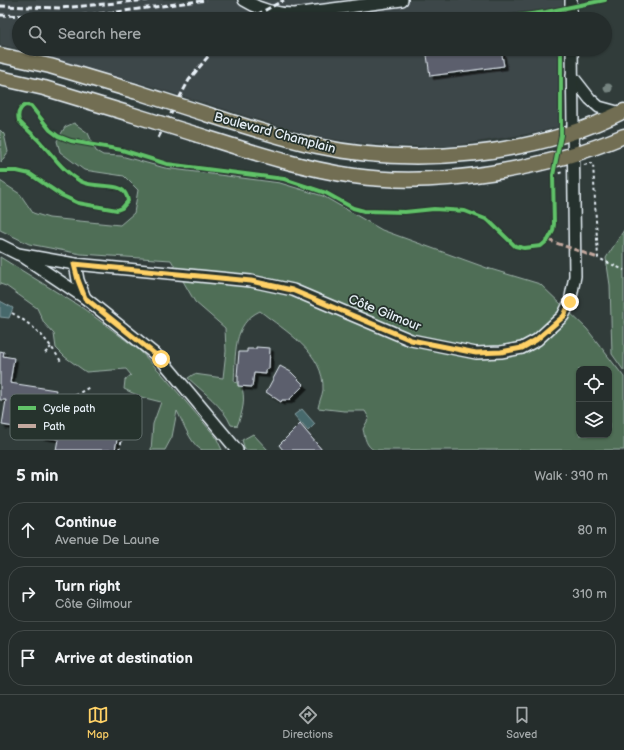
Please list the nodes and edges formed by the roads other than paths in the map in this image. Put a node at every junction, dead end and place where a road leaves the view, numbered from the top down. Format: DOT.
graph roads {
  1 [pos="244,0"];
  2 [pos="402,0"];
  3 [pos="571,0"];
  4 [pos="270,12"];
  5 [pos="309,12"];
  6 [pos="572,12"];
  7 [pos="0,55"];
  8 [pos="572,56"];
  9 [pos="572,76"];
  10 [pos="0,78"];
  11 [pos="622,112"];
  12 [pos="573,132"];
  13 [pos="624,136"];
  14 [pos="572,162"];
  15 [pos="0,245"];
  16 [pos="18,254"];
  17 [pos="74,264"];
  18 [pos="85,298"];
  19 [pos="237,450"];
  1 -- 4 [label="street"];
  2 -- 5 [label="street"];
  3 -- 6 [label="street"];
  7 -- 12 [label="main road, Boulevard Champlain, bridge"];
  8 -- 9 [label="street, Côte Gilmour"];
  9 -- 11 [label="street"];
  9 -- 12 [label="street, Côte Gilmour"];
  10 -- 14 [label="main road, Boulevard Champlain, bridge"];
  11 -- 12 [label="main road, Boulevard Champlain"];
  12 -- 14 [label="street, Côte Gilmour"];
  13 -- 14 [label="main road, Boulevard Champlain"];
  14 -- 17 [label="street, Côte Gilmour"];
  15 -- 16 [label="street"];
  16 -- 17 [label="street, Côte Gilmour"];
  16 -- 18 [label="street"];
  17 -- 18 [label="street"];
  18 -- 19 [label="street"];
}
